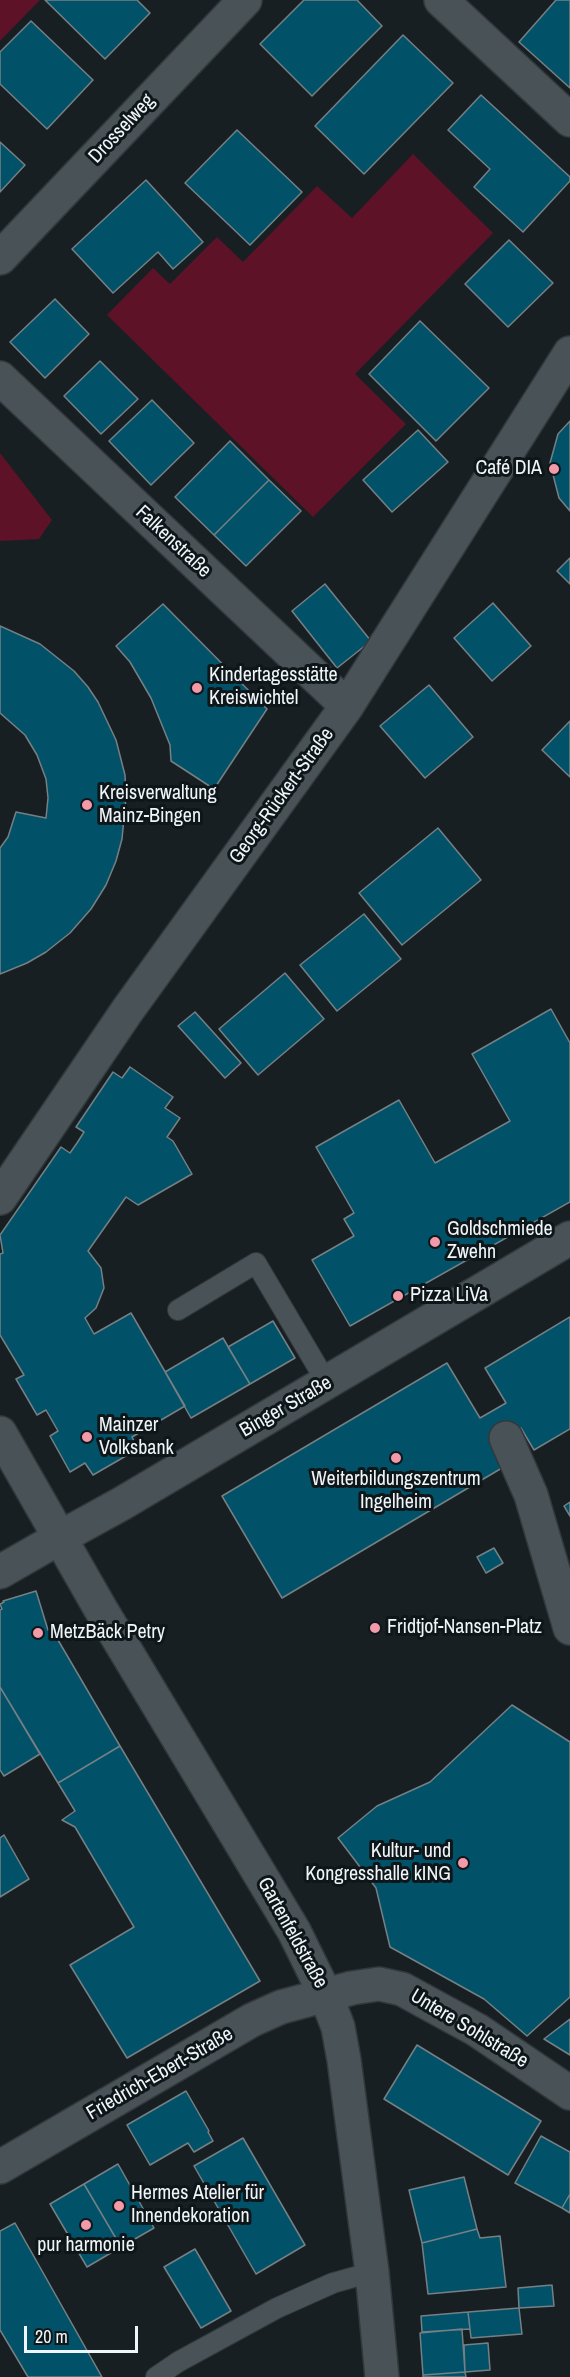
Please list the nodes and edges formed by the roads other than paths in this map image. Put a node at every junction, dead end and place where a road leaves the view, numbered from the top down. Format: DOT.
graph roads {
  1 [pos="245,0"];
  2 [pos="441,0"];
  3 [pos="570,120"];
  4 [pos="0,258"];
  5 [pos="570,353"];
  6 [pos="0,378"];
  7 [pos="347,706"];
  8 [pos="0,1198"];
  9 [pos="570,1238"];
  10 [pos="178,1310"];
  11 [pos="327,1383"];
  12 [pos="0,1433"];
  13 [pos="506,1438"];
  14 [pos="61,1537"];
  15 [pos="0,1572"];
  16 [pos="570,1628"];
  17 [pos="326,1996"];
  18 [pos="570,2093"];
  19 [pos="0,2167"];
  20 [pos="372,2272"];
  21 [pos="156,2377"];
  22 [pos="382,2377"];
  1 -- 4 [label="street, Drosselweg"];
  2 -- 3 [label="street"];
  5 -- 7 [label="street, Georg-Rückert-Straße"];
  6 -- 7 [label="street, Falkenstraße"];
  7 -- 8 [label="street, Georg-Rückert-Straße"];
  9 -- 11 [label="street, Binger Straße"];
  10 -- 11 [label="lane"];
  11 -- 14 [label="street, Binger Straße"];
  12 -- 14 [label="street, Gartenfeldstraße"];
  13 -- 16 [label="street"];
  14 -- 15 [label="street, Binger Straße"];
  14 -- 17 [label="street, Gartenfeldstraße"];
  17 -- 18 [label="street, Untere Sohlstraße"];
  17 -- 19 [label="street, Friedrich-Ebert-Straße"];
  17 -- 20 [label="street, Gartenfeldstraße"];
  20 -- 21 [label="lane"];
  20 -- 22 [label="street, Gartenfeldstraße"];
}
